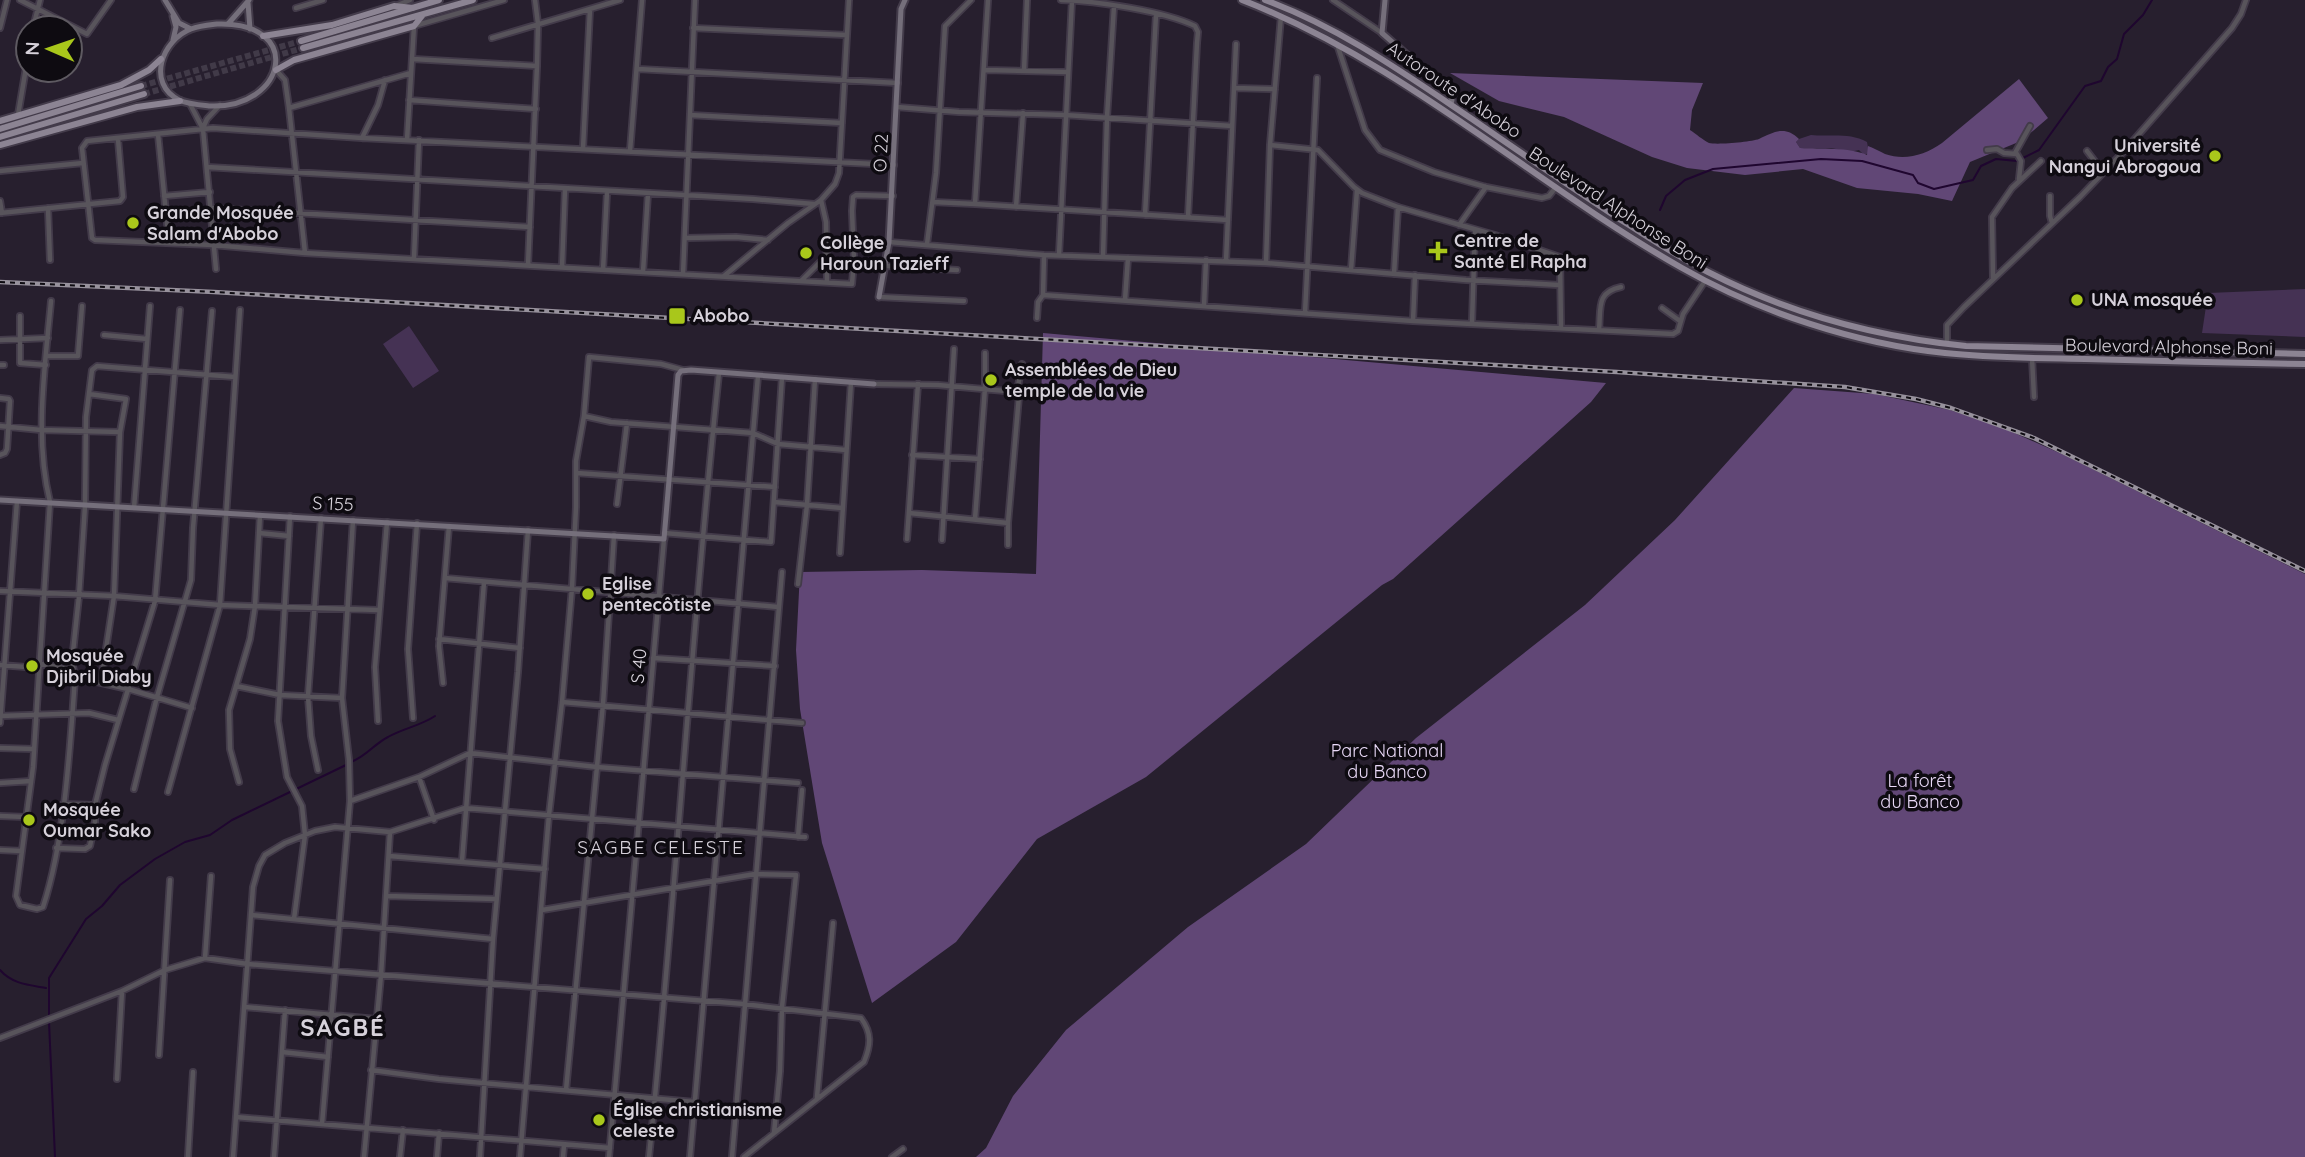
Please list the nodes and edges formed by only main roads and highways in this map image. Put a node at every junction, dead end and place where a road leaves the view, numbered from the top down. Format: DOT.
graph roads {
  1 [pos="439,0"];
  2 [pos="473,0"];
  3 [pos="1242,0"];
  4 [pos="1265,0"];
  5 [pos="412,4"];
  6 [pos="423,15"];
  7 [pos="263,36"];
  8 [pos="161,59"];
  9 [pos="276,70"];
  10 [pos="180,101"];
  11 [pos="0,121"];
  12 [pos="0,129"];
  13 [pos="0,137"];
  14 [pos="0,145"];
  15 [pos="2305,354"];
  16 [pos="2305,365"];
  1 -- 5 [label="main road"];
  2 -- 6 [label="main road"];
  3 -- 16 [label="main road, Boulevard Alphonse Boni"];
  4 -- 15 [label="main road, Autoroute d'Abobo"];
  5 -- 6 [label="main road"];
  5 -- 7 [label="main road"];
  6 -- 9 [label="main road"];
  8 -- 11 [label="main road"];
  10 -- 14 [label="main road"];
  12 -- 13 [label="main road"];
}
